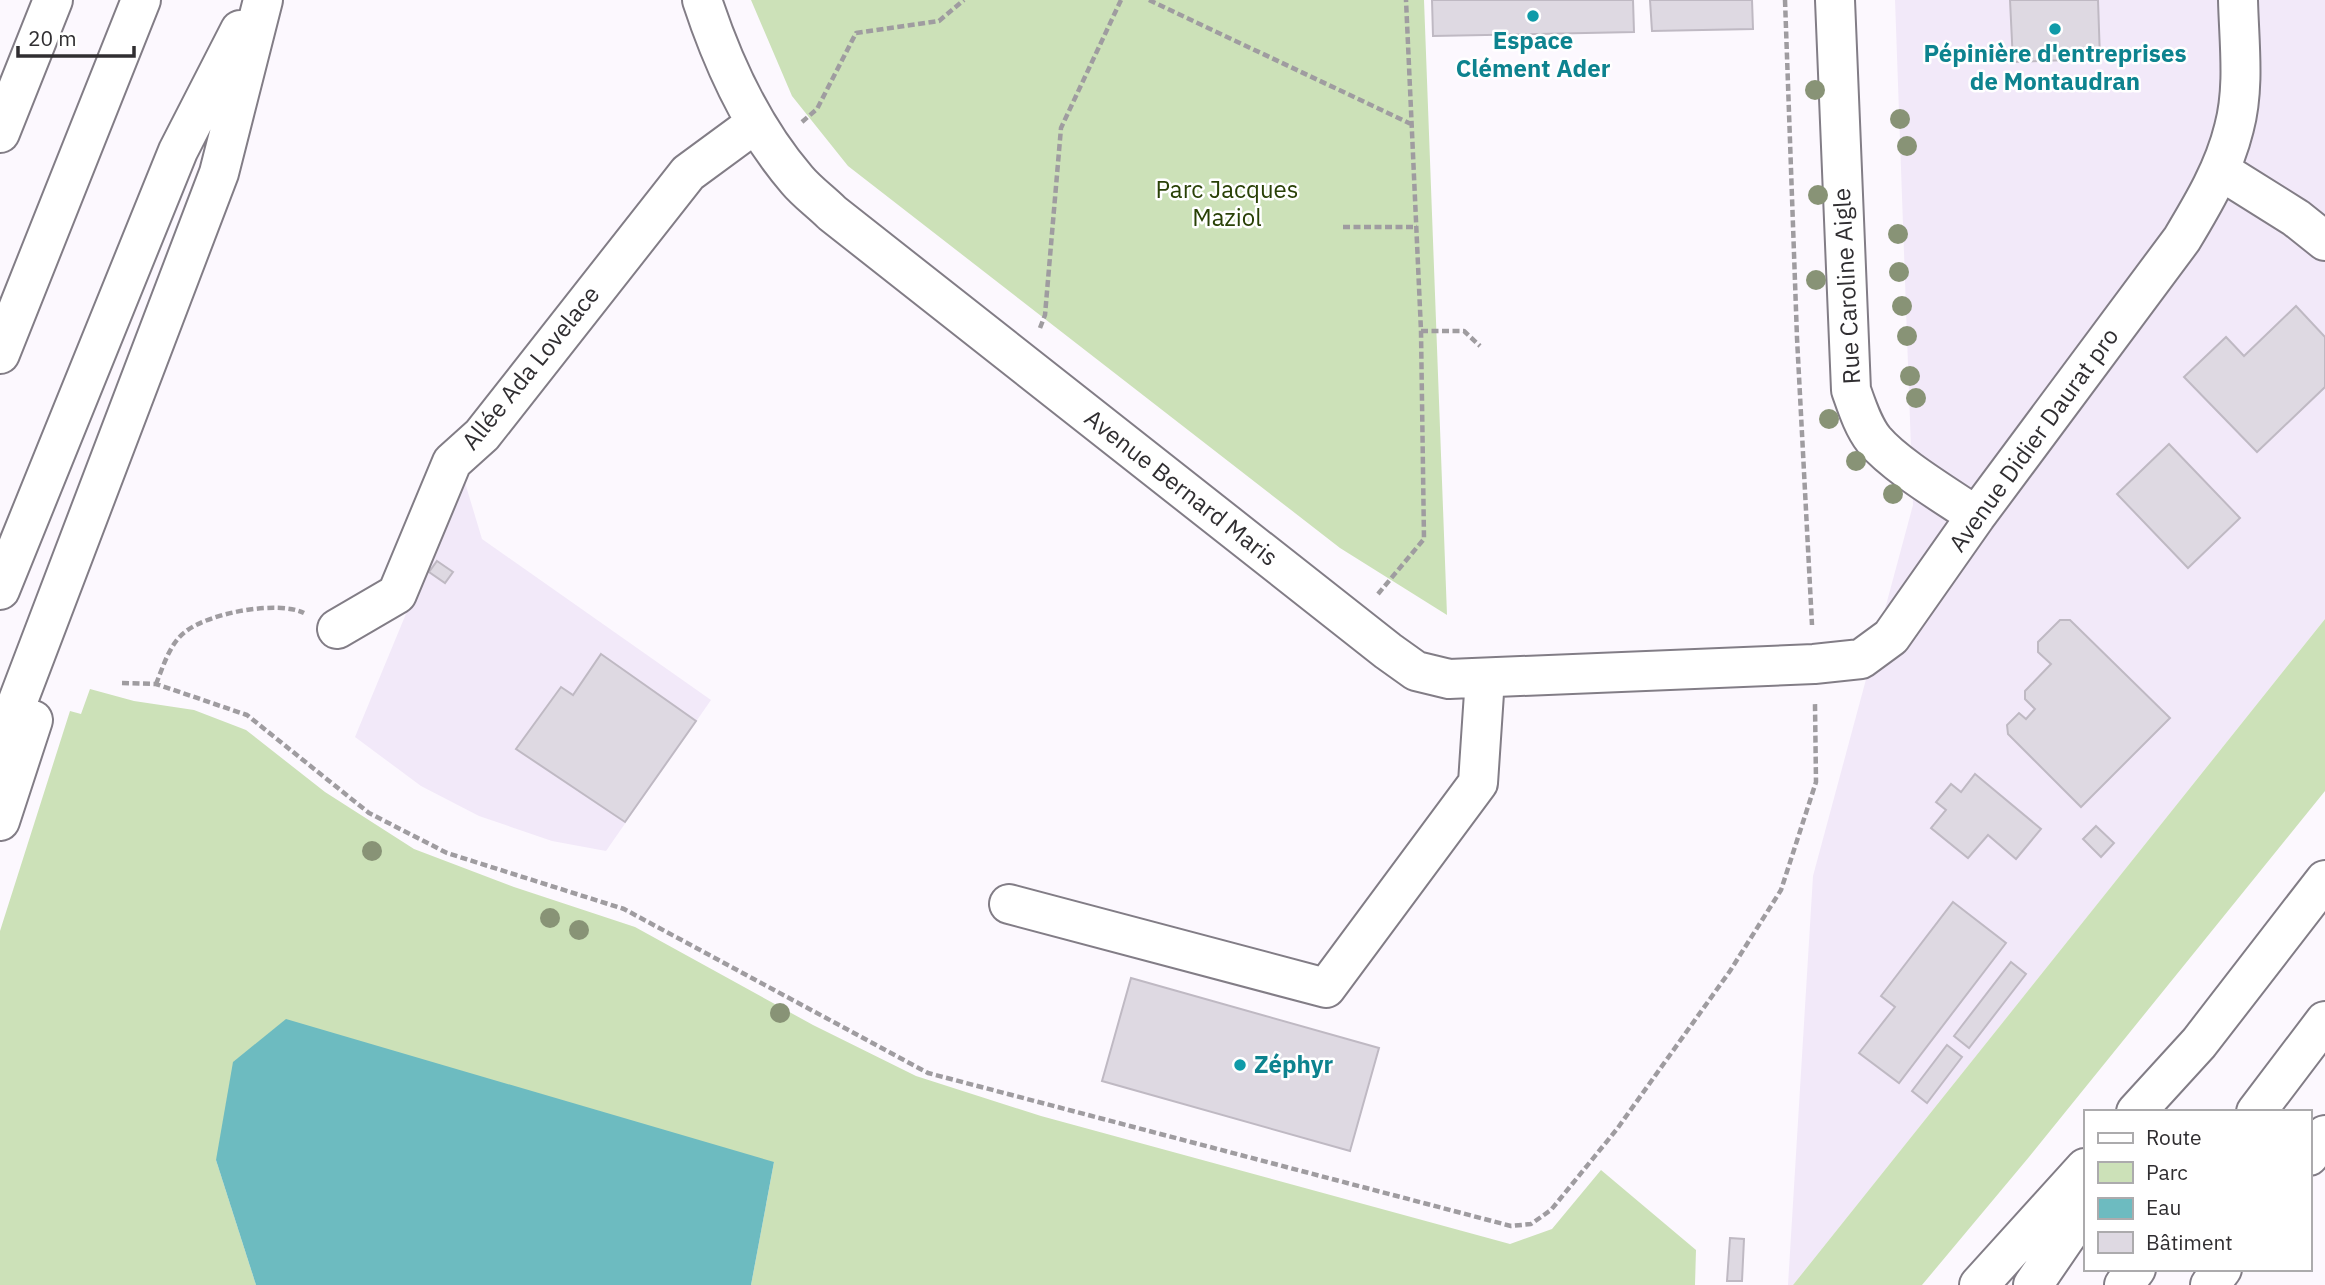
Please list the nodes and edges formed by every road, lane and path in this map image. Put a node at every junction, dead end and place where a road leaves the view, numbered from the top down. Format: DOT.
graph roads {
  1 [pos="52,0"];
  2 [pos="141,0"];
  3 [pos="255,0"];
  4 [pos="263,0"];
  5 [pos="702,0"];
  6 [pos="964,0"];
  7 [pos="1121,0"];
  8 [pos="1149,0"];
  9 [pos="1406,0"];
  10 [pos="1786,0"];
  11 [pos="1835,0"];
  12 [pos="2238,0"];
  13 [pos="1411,124"];
  14 [pos="0,134"];
  15 [pos="764,135"];
  16 [pos="2221,171"];
  17 [pos="2316,219"];
  18 [pos="1343,227"];
  19 [pos="1417,227"];
  20 [pos="1421,331"];
  21 [pos="1480,346"];
  22 [pos="0,354"];
  23 [pos="1026,365"];
  24 [pos="1976,516"];
  25 [pos="69,568"];
  26 [pos="0,590"];
  27 [pos="1353,624"];
  28 [pos="337,629"];
  29 [pos="1814,664"];
  30 [pos="1485,678"];
  31 [pos="122,683"];
  32 [pos="156,684"];
  33 [pos="0,748"];
  34 [pos="0,821"];
  35 [pos="2325,880"];
  36 [pos="1009,904"];
  37 [pos="2325,1021"];
  38 [pos="2199,1043"];
  39 [pos="2138,1110"];
  40 [pos="2153,1110"];
  41 [pos="2258,1110"];
  42 [pos="2325,1135"];
  43 [pos="2311,1153"];
  44 [pos="2084,1169"];
  45 [pos="2084,1210"];
  46 [pos="2134,1271"];
  47 [pos="1979,1285"];
  48 [pos="2033,1285"];
  49 [pos="2123,1285"];
  1 -- 14 [label="main road"];
  2 -- 22 [label="main road"];
  3 -- 26 [label="main road"];
  4 -- 25 [label="main road"];
  5 -- 15 [label="main road, Avenue Bernard Maris"];
  6 -- 15 [label="path"];
  7 -- 23 [label="path"];
  8 -- 13 [label="path"];
  9 -- 13 [label="path"];
  10 -- 29 [label="path"];
  11 -- 24 [label="main road, Rue Caroline Aigle"];
  12 -- 16 [label="main road, Avenue Didier Daurat pro"];
  13 -- 19 [label="path"];
  15 -- 23 [label="main road, Avenue Bernard Maris"];
  15 -- 28 [label="main road, Allée Ada Lovelace"];
  16 -- 17 [label="main road"];
  16 -- 24 [label="main road, Avenue Didier Daurat pro"];
  18 -- 19 [label="path"];
  19 -- 20 [label="path"];
  20 -- 21 [label="path"];
  20 -- 27 [label="path"];
  23 -- 27 [label="main road, Avenue Bernard Maris"];
  24 -- 29 [label="main road, Avenue Didier Daurat pro"];
  25 -- 33 [label="main road"];
  25 -- 34 [label="main road"];
  27 -- 30 [label="main road, Avenue Bernard Maris"];
  28 -- 32 [label="path"];
  29 -- 30 [label="main road, Avenue Bernard Maris"];
  29 -- 32 [label="path"];
  30 -- 36 [label="main road"];
  31 -- 32 [label="path"];
  35 -- 38 [label="main road"];
  37 -- 41 [label="main road"];
  38 -- 39 [label="main road"];
  38 -- 40 [label="main road"];
  42 -- 43 [label="main road"];
  44 -- 47 [label="main road"];
  45 -- 48 [label="main road"];
  46 -- 49 [label="main road"];
}
